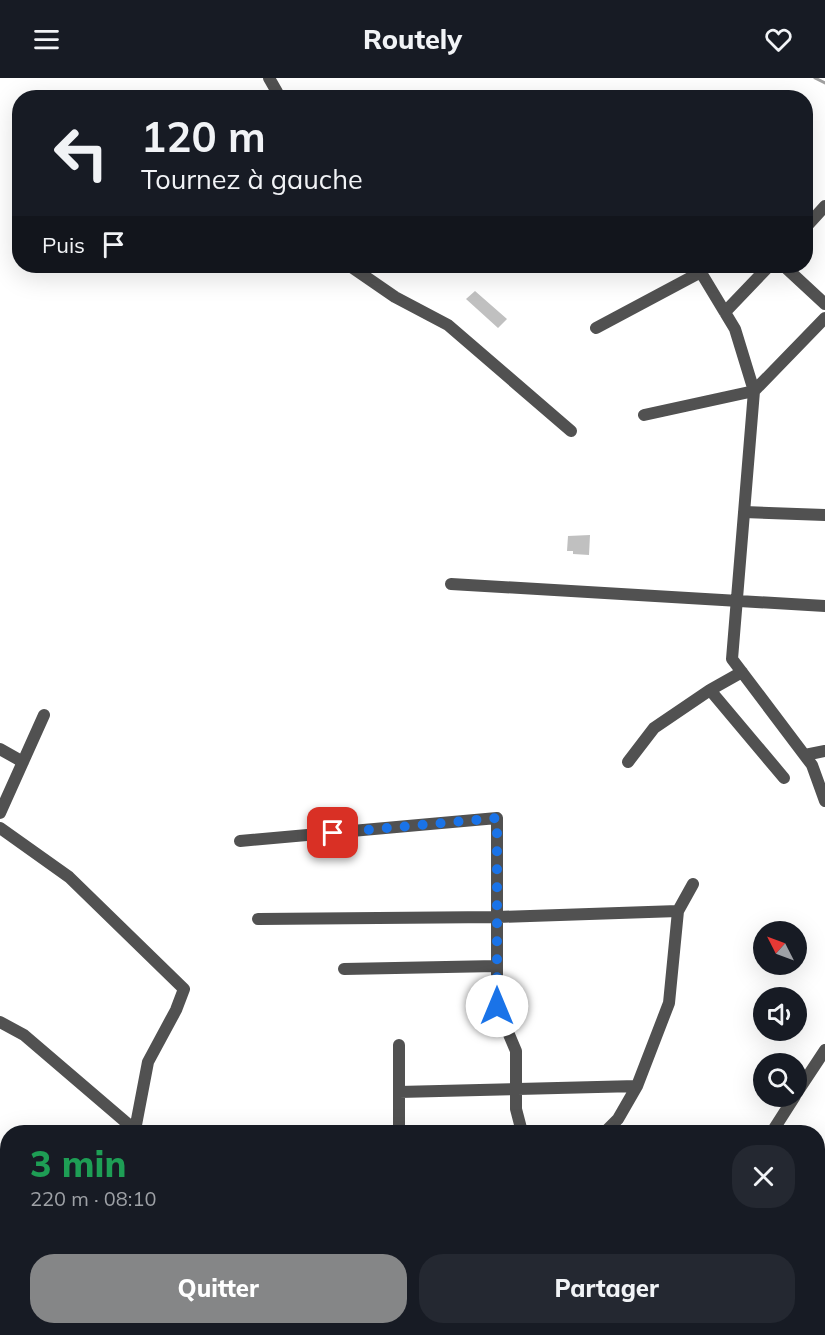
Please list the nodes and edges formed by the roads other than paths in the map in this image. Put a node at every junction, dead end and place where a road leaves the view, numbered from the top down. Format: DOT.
graph roads {
  1 [pos="825,207"];
  2 [pos="813,220"];
  3 [pos="360,273"];
  4 [pos="692,273"];
  5 [pos="701,273"];
  6 [pos="762,273"];
  7 [pos="792,273"];
  8 [pos="825,304"];
  9 [pos="725,312"];
  10 [pos="825,318"];
  11 [pos="596,328"];
  12 [pos="754,391"];
  13 [pos="644,415"];
  14 [pos="571,431"];
  15 [pos="744,512"];
  16 [pos="823,514"];
  17 [pos="451,584"];
  18 [pos="737,601"];
  19 [pos="825,606"];
  20 [pos="742,672"];
  21 [pos="710,690"];
  22 [pos="44,715"];
  23 [pos="0,749"];
  24 [pos="825,751"];
  25 [pos="805,755"];
  26 [pos="23,762"];
  27 [pos="628,762"];
  28 [pos="784,778"];
  29 [pos="825,801"];
  30 [pos="0,813"];
  31 [pos="0,828"];
  32 [pos="240,841"];
  33 [pos="693,884"];
  34 [pos="678,911"];
  35 [pos="498,917"];
  36 [pos="258,919"];
  37 [pos="497,966"];
  38 [pos="344,969"];
  39 [pos="0,1022"];
  40 [pos="399,1045"];
  41 [pos="825,1050"];
  42 [pos="807,1078"];
  43 [pos="636,1086"];
  44 [pos="516,1089"];
  45 [pos="399,1092"];
  46 [pos="788,1107"];
  47 [pos="130,1125"];
  48 [pos="138,1125"];
  49 [pos="399,1125"];
  50 [pos="520,1125"];
  51 [pos="612,1125"];
  52 [pos="777,1125"];
  1 -- 2 [label="street"];
  3 -- 14 [label="street"];
  4 -- 11 [label="street"];
  5 -- 9 [label="street"];
  6 -- 9 [label="street"];
  7 -- 8 [label="street"];
  9 -- 12 [label="street"];
  10 -- 12 [label="street"];
  12 -- 13 [label="street"];
  12 -- 15 [label="street"];
  15 -- 16 [label="street"];
  15 -- 18 [label="street"];
  17 -- 18 [label="street"];
  18 -- 19 [label="street"];
  18 -- 20 [label="street"];
  20 -- 21 [label="street"];
  20 -- 25 [label="street"];
  21 -- 27 [label="street"];
  21 -- 28 [label="street"];
  22 -- 26 [label="street"];
  23 -- 26 [label="street"];
  24 -- 25 [label="street"];
  25 -- 29 [label="street"];
  26 -- 30 [label="street"];
  31 -- 48 [label="street"];
  32 -- 35 [label="street"];
  33 -- 34 [label="street"];
  34 -- 35 [label="street"];
  34 -- 43 [label="street"];
  35 -- 36 [label="street"];
  35 -- 37 [label="street"];
  37 -- 38 [label="street"];
  37 -- 44 [label="street"];
  39 -- 47 [label="street"];
  40 -- 45 [label="street"];
  41 -- 42 [label="street"];
  43 -- 44 [label="street"];
  43 -- 51 [label="street"];
  44 -- 45 [label="street"];
  44 -- 50 [label="street"];
  45 -- 49 [label="street"];
  46 -- 52 [label="street"];
}
